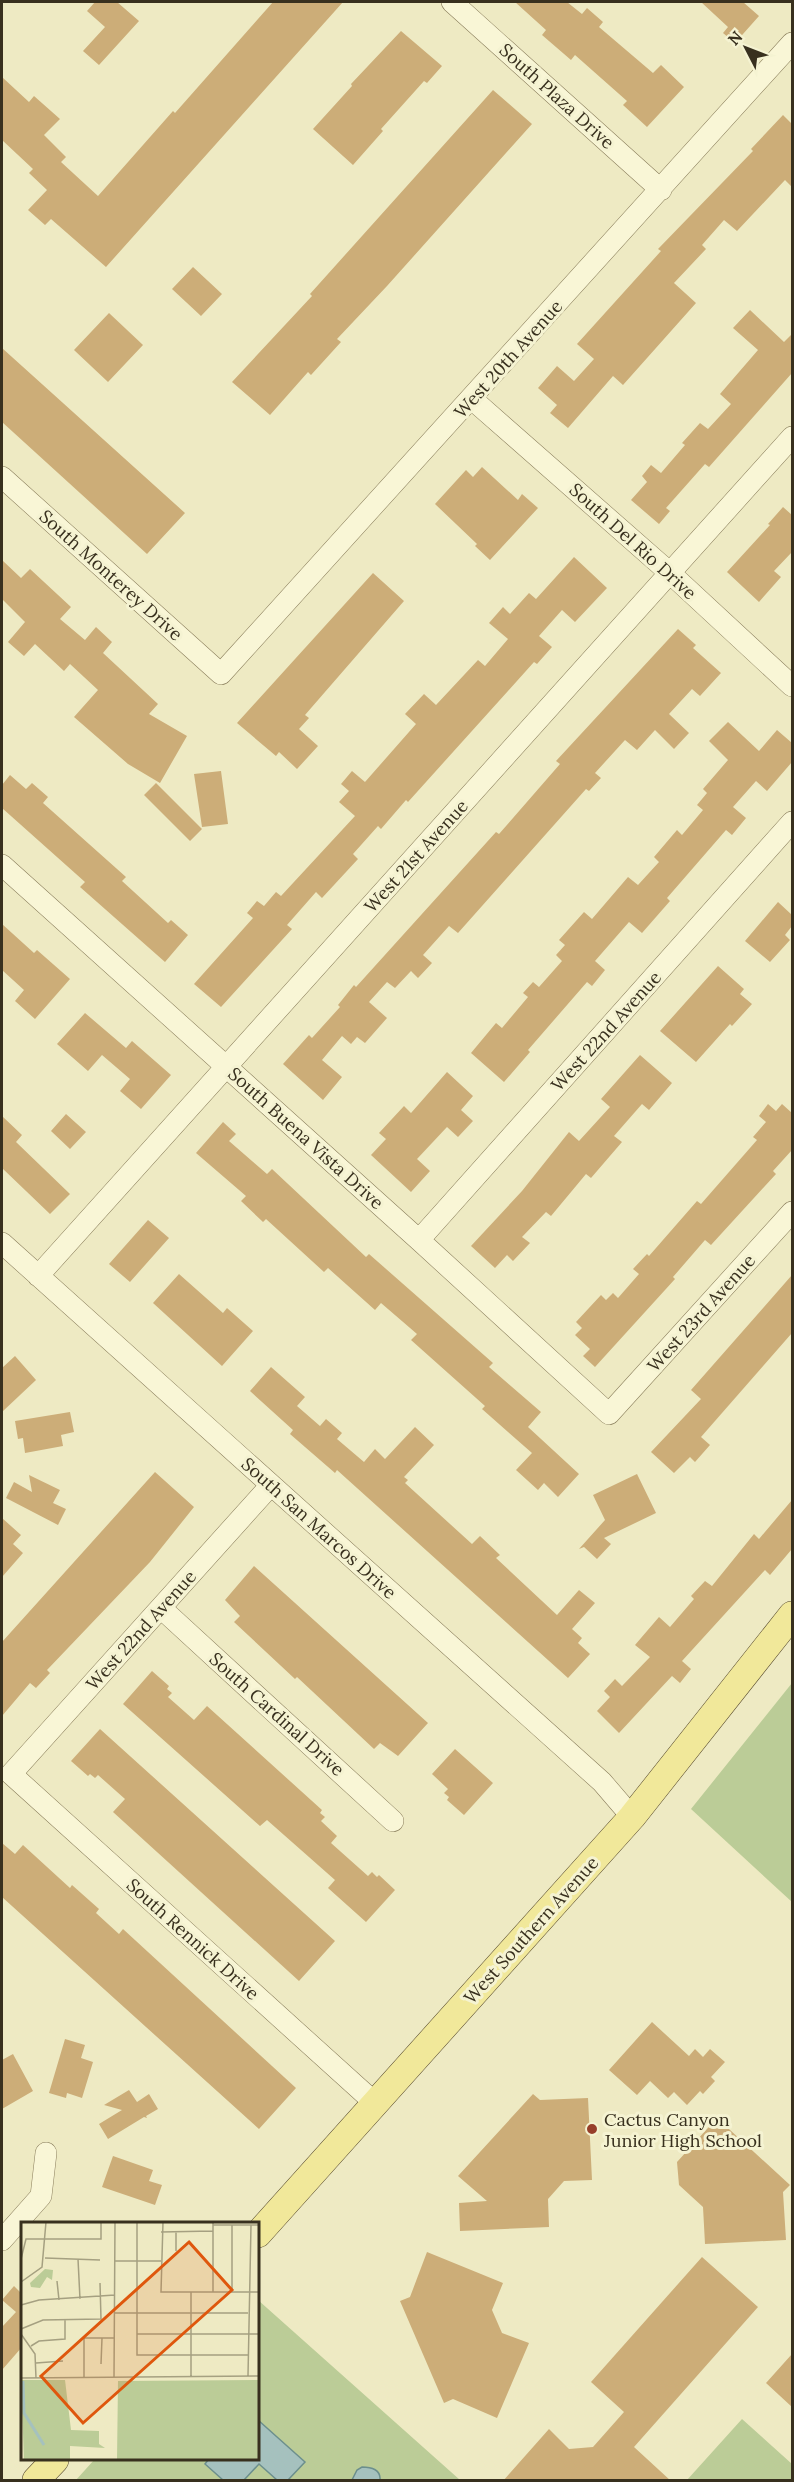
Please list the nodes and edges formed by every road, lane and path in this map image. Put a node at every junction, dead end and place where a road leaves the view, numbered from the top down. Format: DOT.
graph roads {
  1 [pos="452,2"];
  2 [pos="792,42"];
  3 [pos="661,190"];
  4 [pos="472,399"];
  5 [pos="792,436"];
  6 [pos="2,477"];
  7 [pos="670,573"];
  8 [pos="221,674"];
  9 [pos="792,686"];
  10 [pos="792,822"];
  11 [pos="2,865"];
  12 [pos="226,1067"];
  13 [pos="792,1212"];
  14 [pos="419,1240"];
  15 [pos="2,1243"];
  16 [pos="38,1276"];
  17 [pos="609,1414"];
  18 [pos="271,1485"];
  19 [pos="161,1608"];
  20 [pos="792,1615"];
  21 [pos="11,1774"];
  22 [pos="632,1817"];
  23 [pos="393,1821"];
  24 [pos="376,2104"];
  25 [pos="46,2152"];
  26 [pos="260,2233"];
  27 [pos="2,2240"];
  28 [pos="54,2461"];
  29 [pos="36,2481"];
  1 -- 3 [label="street, South Plaza Drive"];
  2 -- 3 [label="street, West 20th Avenue"];
  3 -- 4 [label="street, West 20th Avenue"];
  4 -- 7 [label="street, South Del Rio Drive"];
  4 -- 8 [label="street, West 20th Avenue"];
  5 -- 7 [label="street, West 21st Avenue"];
  6 -- 8 [label="street, South Monterey Drive"];
  7 -- 9 [label="street, South Del Rio Drive"];
  7 -- 12 [label="street, West 21st Avenue"];
  10 -- 14 [label="street, West 22nd Avenue"];
  11 -- 12 [label="street, South Buena Vista Drive"];
  12 -- 14 [label="street, South Buena Vista Drive"];
  12 -- 16 [label="street, West 21st Avenue"];
  13 -- 17 [label="street, West 23rd Avenue"];
  14 -- 17 [label="street, South Buena Vista Drive"];
  15 -- 16 [label="street, South San Marcos Drive"];
  16 -- 18 [label="street, South San Marcos Drive"];
  18 -- 19 [label="street, West 22nd Avenue"];
  18 -- 22 [label="street, South San Marcos Drive"];
  19 -- 21 [label="street, West 22nd Avenue"];
  19 -- 23 [label="street, South Cardinal Drive"];
  20 -- 22 [label="main road, West Southern Avenue"];
  21 -- 24 [label="street, South Rennick Drive"];
  22 -- 24 [label="main road, West Southern Avenue"];
  24 -- 26 [label="main road, West Southern Avenue"];
  25 -- 27 [label="street"];
  28 -- 29 [label="main road"];
}
